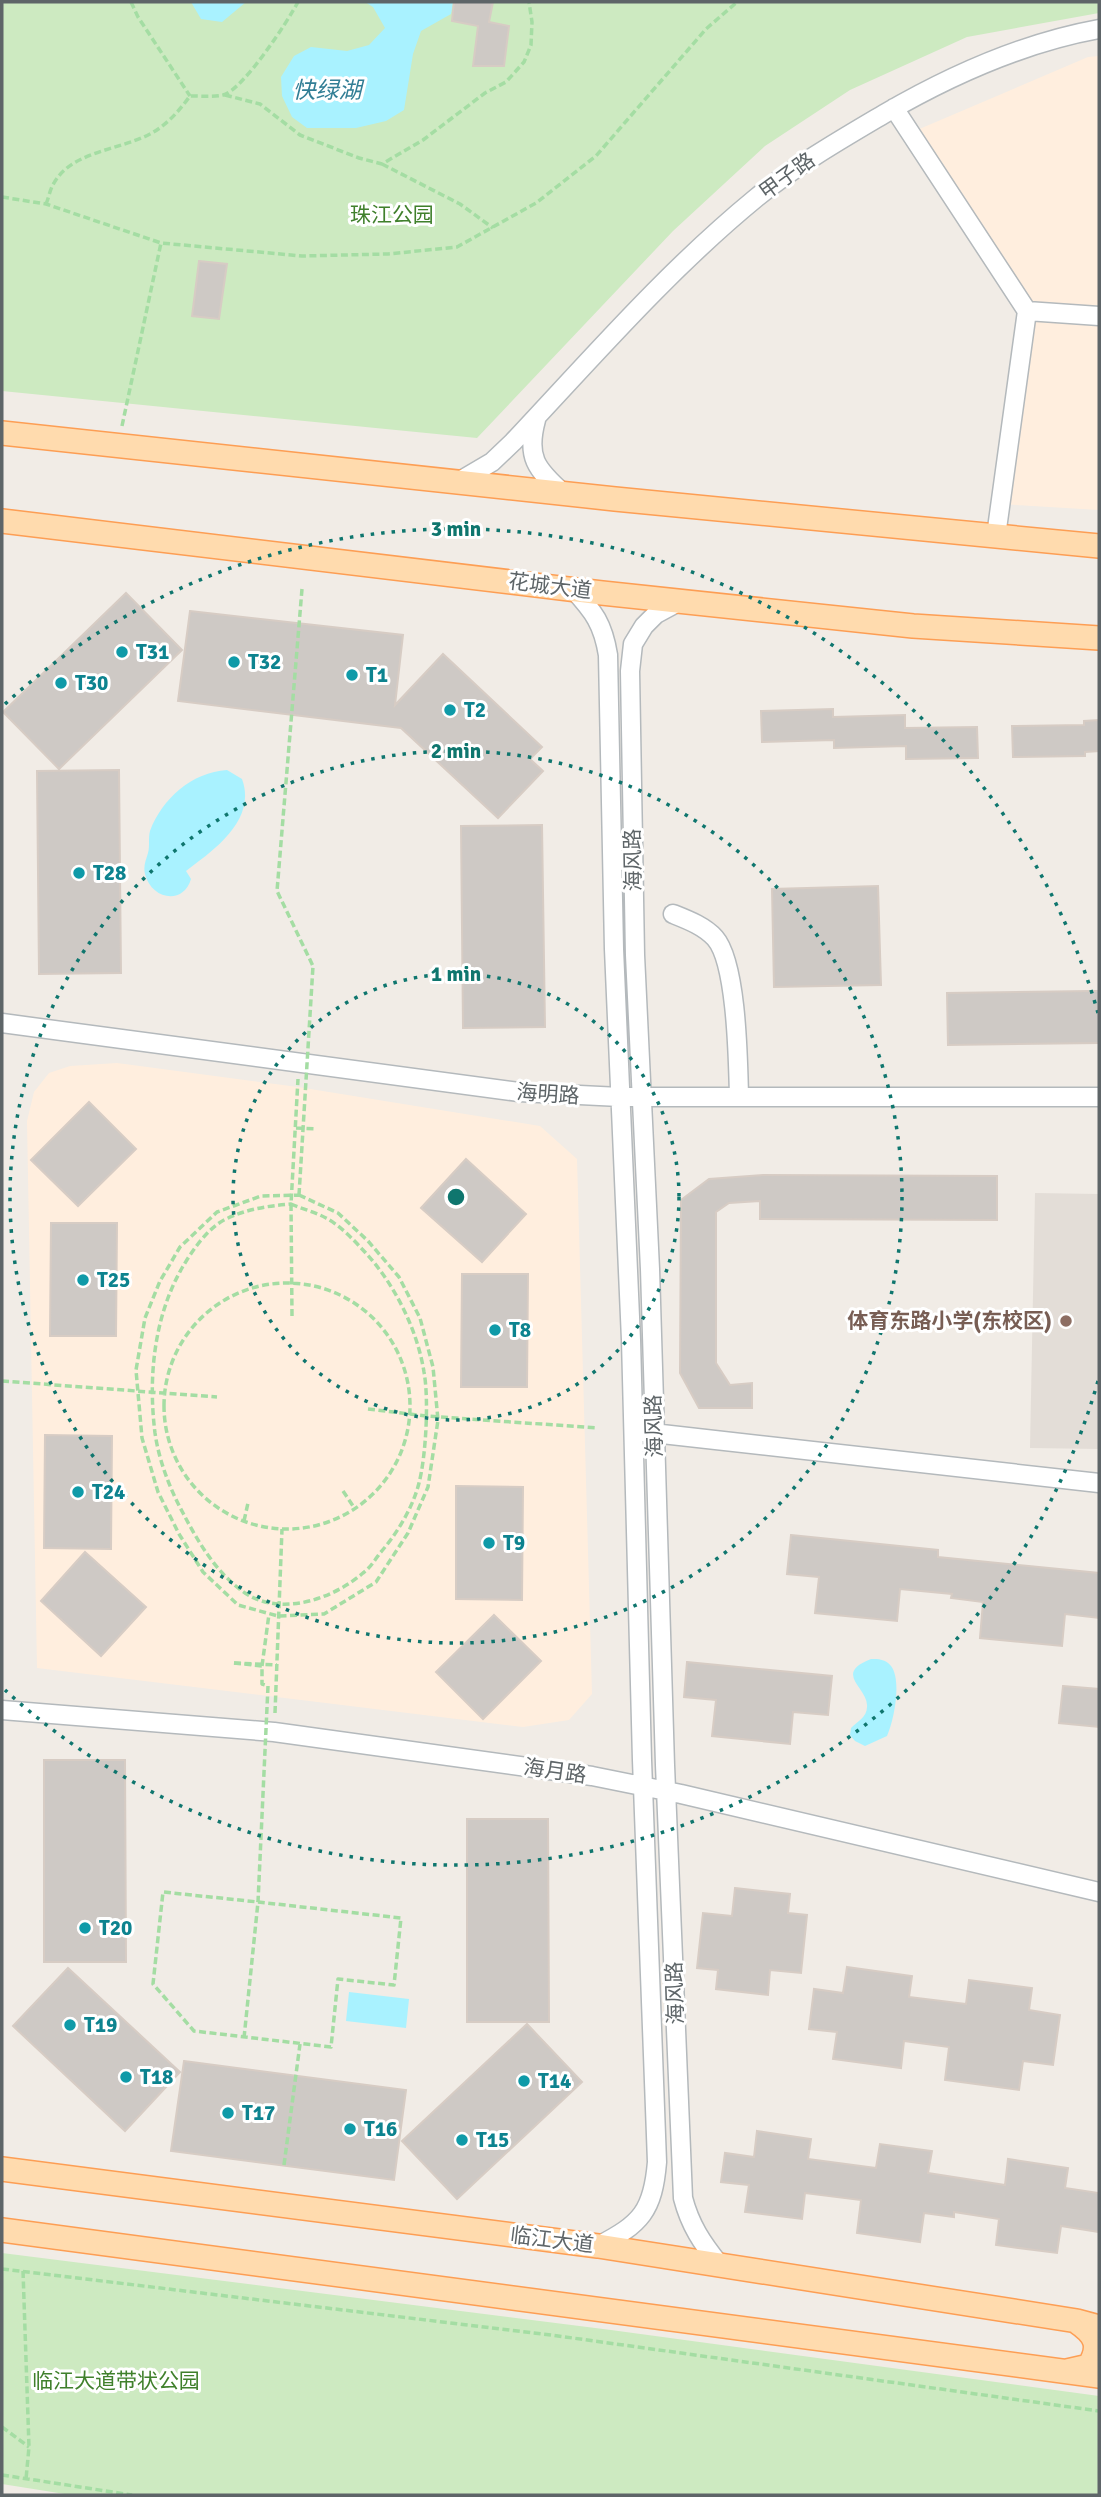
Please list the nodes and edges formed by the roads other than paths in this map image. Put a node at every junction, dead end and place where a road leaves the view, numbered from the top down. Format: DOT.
graph roads {
  1 [pos="1099,29"];
  2 [pos="894,108"];
  3 [pos="1027,311"];
  4 [pos="1099,316"];
  5 [pos="537,417"];
  6 [pos="2,433"];
  7 [pos="458,482"];
  8 [pos="562,493"];
  9 [pos="2,522"];
  10 [pos="996,536"];
  11 [pos="1099,546"];
  12 [pos="572,589"];
  13 [pos="680,601"];
  14 [pos="1099,638"];
  15 [pos="673,914"];
  16 [pos="2,1023"];
  17 [pos="739,1096"];
  18 [pos="620,1097"];
  19 [pos="642,1097"];
  20 [pos="1099,1097"];
  21 [pos="634,1430"];
  22 [pos="655,1433"];
  23 [pos="1099,1483"];
  24 [pos="2,1710"];
  25 [pos="643,1787"];
  26 [pos="666,1791"];
  27 [pos="1099,1892"];
  28 [pos="2,2169"];
  29 [pos="2,2230"];
  30 [pos="598,2246"];
  31 [pos="719,2264"];
  32 [pos="1077,2321"];
  33 [pos="1099,2328"];
  34 [pos="1067,2371"];
  35 [pos="1099,2376"];
  1 -- 2 [label="street, 甲子路"];
  2 -- 3 [label="street"];
  2 -- 5 [label="street, 甲子路"];
  3 -- 4 [label="street"];
  3 -- 10 [label="street"];
  5 -- 7 [label="street, 甲子路"];
  5 -- 8 [label="street"];
  6 -- 7 [label="main road"];
  7 -- 8 [label="main road"];
  8 -- 11 [label="main road"];
  9 -- 12 [label="main road, 花城大道"];
  12 -- 13 [label="main road, 花城大道"];
  12 -- 18 [label="street, 海风路"];
  13 -- 14 [label="main road, 花城大道"];
  13 -- 19 [label="street, 海风路"];
  15 -- 17 [label="street"];
  16 -- 18 [label="street, 海明路"];
  17 -- 19 [label="street, 海明路"];
  17 -- 20 [label="street, 海明路"];
  18 -- 19 [label="street, 海明路"];
  18 -- 21 [label="street, 海风路"];
  19 -- 22 [label="street, 海风路"];
  21 -- 22 [label="street"];
  21 -- 25 [label="street, 海风路"];
  22 -- 23 [label="street"];
  22 -- 26 [label="street, 海风路"];
  24 -- 25 [label="street, 海月路"];
  25 -- 26 [label="street, 海月路"];
  25 -- 30 [label="street, 海风路"];
  26 -- 27 [label="street, 海月路"];
  26 -- 31 [label="street, 海风路"];
  28 -- 30 [label="main road, 临江大道"];
  29 -- 34 [label="main road"];
  30 -- 31 [label="main road, 临江大道"];
  31 -- 32 [label="main road, 临江大道"];
  32 -- 33 [label="main road, 临江大道"];
  32 -- 34 [label="main road"];
  34 -- 35 [label="main road"];
}
